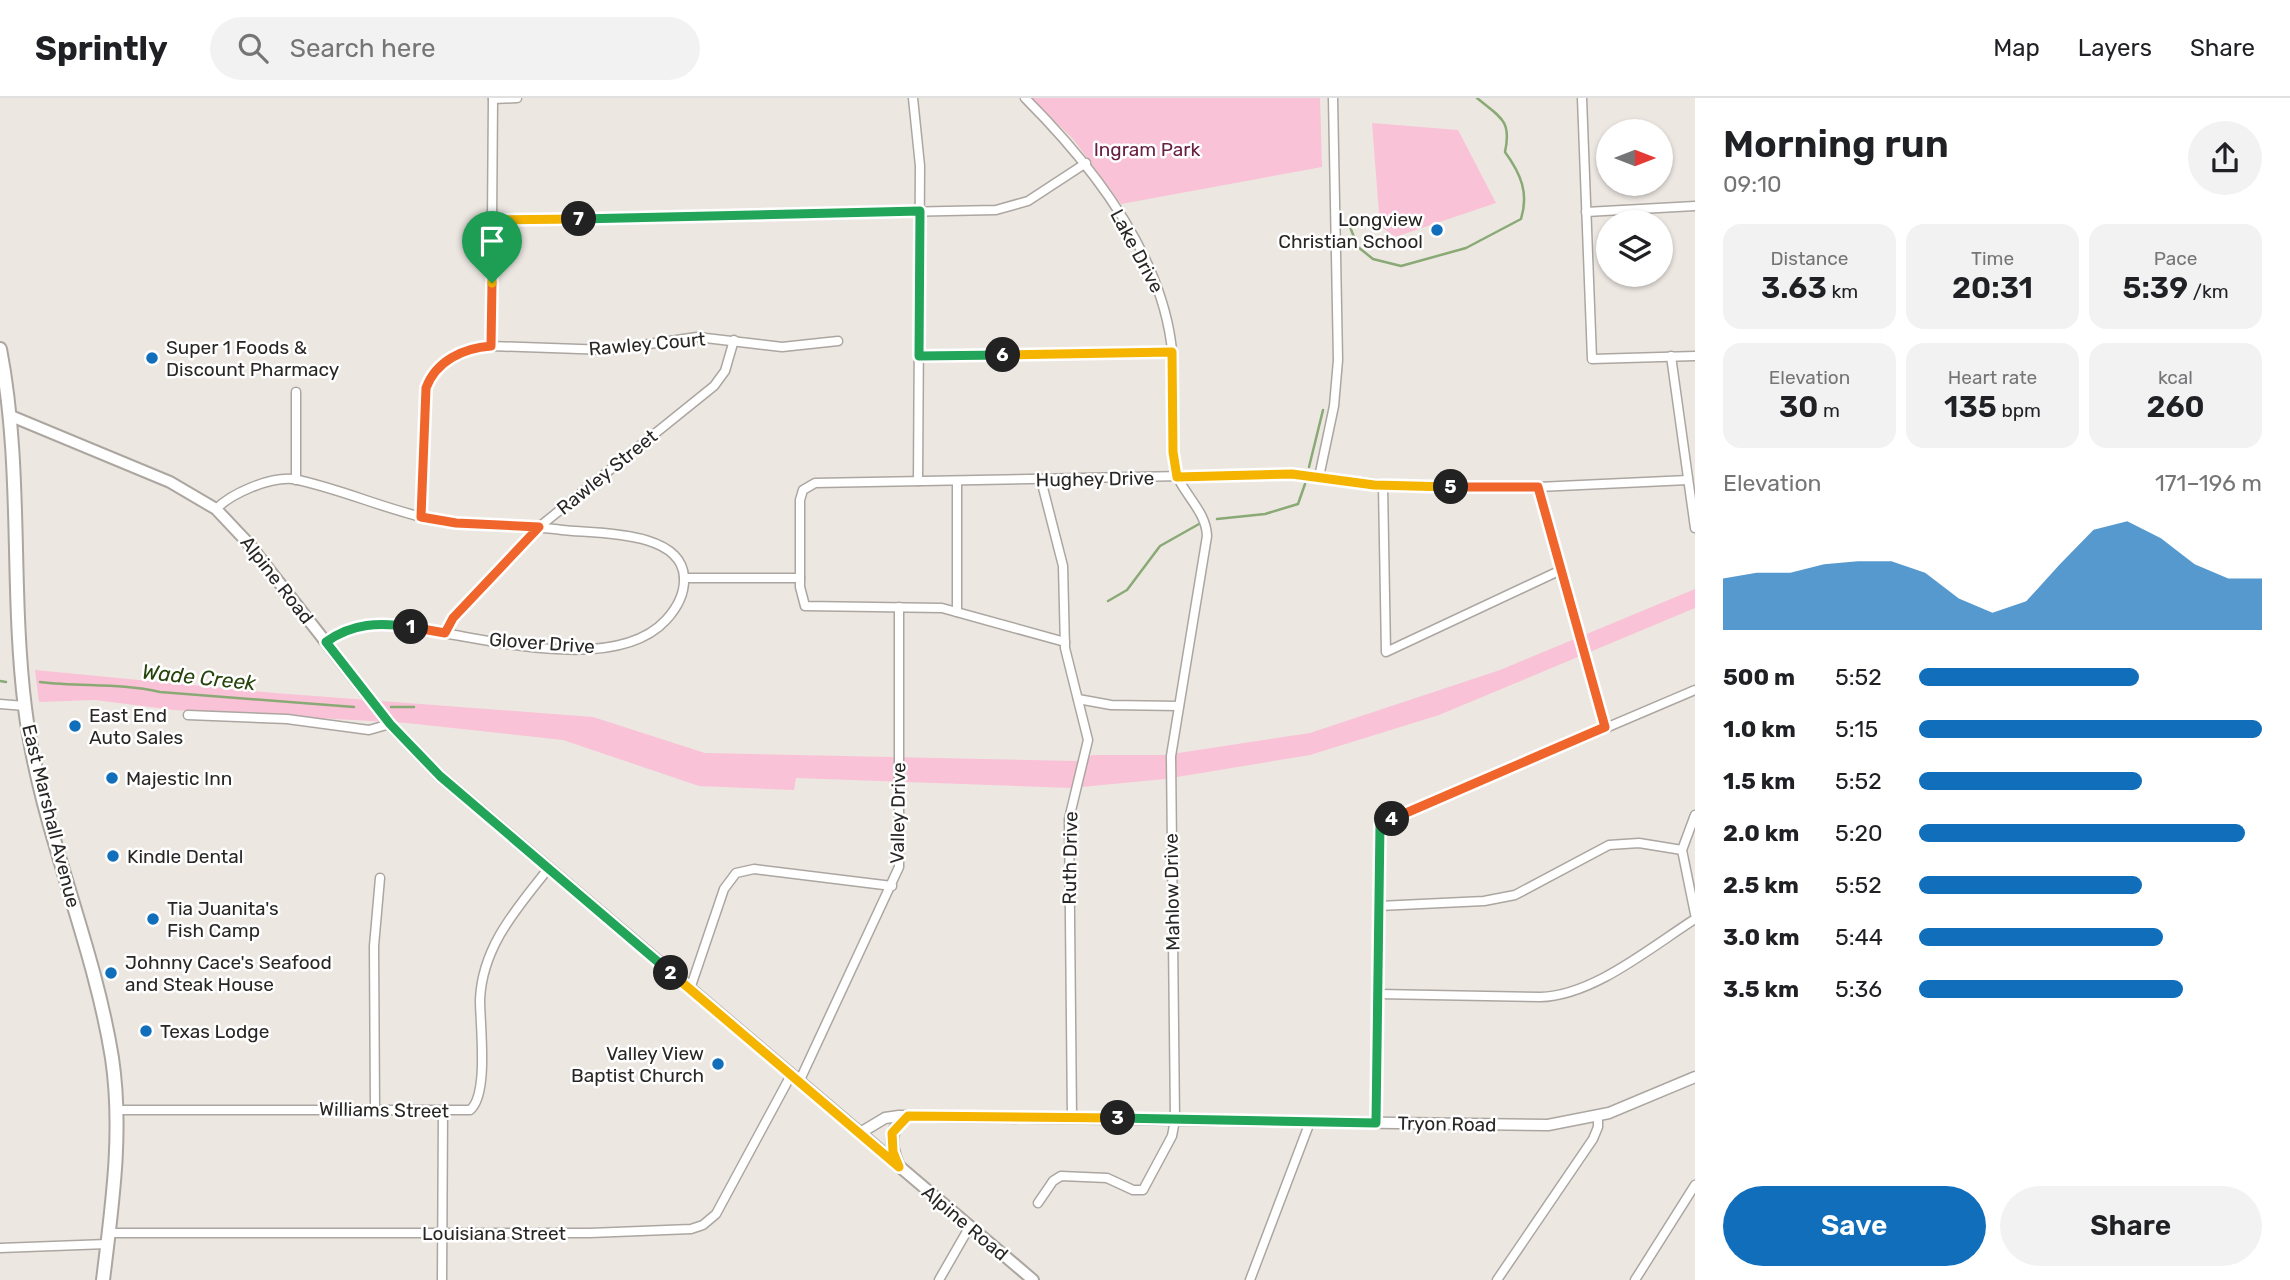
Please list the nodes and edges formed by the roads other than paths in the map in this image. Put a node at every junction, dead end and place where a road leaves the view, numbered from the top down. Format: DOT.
graph roads {
  1 [pos="493,98"];
  2 [pos="517,98"];
  3 [pos="913,98"];
  4 [pos="1025,98"];
  5 [pos="1333,98"];
  6 [pos="1582,98"];
  7 [pos="1086,163"];
  8 [pos="1695,206"];
  9 [pos="920,211"];
  10 [pos="1586,212"];
  11 [pos="492,220"];
  12 [pos="734,340"];
  13 [pos="838,341"];
  14 [pos="491,346"];
  15 [pos="0,349"];
  16 [pos="1172,352"];
  17 [pos="919,356"];
  18 [pos="1671,356"];
  19 [pos="1695,356"];
  20 [pos="296,392"];
  21 [pos="11,416"];
  22 [pos="1177,477"];
  23 [pos="1319,477"];
  24 [pos="296,480"];
  25 [pos="1041,480"];
  26 [pos="1688,480"];
  27 [pos="918,481"];
  28 [pos="957,481"];
  29 [pos="1383,486"];
  30 [pos="1538,487"];
  31 [pos="216,509"];
  32 [pos="421,517"];
  33 [pos="539,527"];
  34 [pos="1695,528"];
  35 [pos="1561,570"];
  36 [pos="684,578"];
  37 [pos="800,578"];
  38 [pos="899,607"];
  39 [pos="957,612"];
  40 [pos="445,633"];
  41 [pos="326,642"];
  42 [pos="1065,642"];
  43 [pos="1695,690"];
  44 [pos="1078,699"];
  45 [pos="0,704"];
  46 [pos="25,706"];
  47 [pos="1179,706"];
  48 [pos="188,715"];
  49 [pos="390,724"];
  50 [pos="1605,727"];
  51 [pos="1695,815"];
  52 [pos="1682,850"];
  53 [pos="548,869"];
  54 [pos="380,878"];
  55 [pos="892,886"];
  56 [pos="1379,906"];
  57 [pos="1695,917"];
  58 [pos="690,989"];
  59 [pos="1378,994"];
  60 [pos="1695,1077"];
  61 [pos="795,1078"];
  62 [pos="375,1109"];
  63 [pos="117,1110"];
  64 [pos="443,1110"];
  65 [pos="908,1116"];
  66 [pos="1598,1116"];
  67 [pos="1072,1118"];
  68 [pos="1175,1119"];
  69 [pos="1310,1122"];
  70 [pos="1376,1123"];
  71 [pos="860,1133"];
  72 [pos="899,1167"];
  73 [pos="1695,1185"];
  74 [pos="1038,1203"];
  75 [pos="970,1226"];
  76 [pos="442,1233"];
  77 [pos="108,1239"];
  78 [pos="0,1248"];
  79 [pos="103,1280"];
  80 [pos="442,1280"];
  81 [pos="939,1280"];
  82 [pos="1033,1280"];
  83 [pos="1250,1280"];
  84 [pos="1497,1280"];
  85 [pos="1635,1280"];
  1 -- 2 [label="street"];
  1 -- 11 [label="street"];
  3 -- 9 [label="street"];
  4 -- 7 [label="street, Lake Drive"];
  5 -- 23 [label="street"];
  6 -- 10 [label="street"];
  7 -- 9 [label="street"];
  7 -- 16 [label="street, Lake Drive"];
  8 -- 10 [label="street"];
  9 -- 11 [label="street"];
  9 -- 17 [label="street"];
  10 -- 18 [label="street"];
  11 -- 14 [label="street"];
  12 -- 13 [label="street, Rawley Court"];
  12 -- 14 [label="street, Rawley Court"];
  12 -- 33 [label="street, Rawley Street"];
  14 -- 32 [label="street, Rawley Court"];
  15 -- 21 [label="main road, East Marshall Avenue"];
  16 -- 17 [label="street"];
  16 -- 22 [label="street, Lake Drive"];
  17 -- 27 [label="street"];
  18 -- 19 [label="street"];
  18 -- 26 [label="street"];
  20 -- 24 [label="street"];
  21 -- 31 [label="main road, Alpine Road"];
  21 -- 46 [label="main road, East Marshall Avenue"];
  22 -- 23 [label="street, Hughey Drive"];
  22 -- 25 [label="street, Hughey Drive"];
  22 -- 47 [label="street, Mahlow Drive"];
  23 -- 29 [label="street, Hughey Drive"];
  24 -- 31 [label="street"];
  24 -- 32 [label="street"];
  25 -- 28 [label="street, Hughey Drive"];
  25 -- 42 [label="street, Ruth Drive"];
  26 -- 30 [label="street, Hughey Drive"];
  26 -- 34 [label="street"];
  27 -- 28 [label="street, Hughey Drive"];
  27 -- 37 [label="street, Hughey Drive"];
  28 -- 39 [label="street"];
  29 -- 30 [label="street, Hughey Drive"];
  29 -- 35 [label="street"];
  30 -- 35 [label="street"];
  31 -- 41 [label="main road, Alpine Road"];
  32 -- 33 [label="street"];
  33 -- 36 [label="street"];
  33 -- 40 [label="street, Rawley Street"];
  35 -- 50 [label="street"];
  36 -- 37 [label="street"];
  36 -- 40 [label="street, Glover Drive"];
  37 -- 38 [label="street"];
  38 -- 39 [label="street"];
  38 -- 55 [label="street, Valley Drive"];
  39 -- 42 [label="street"];
  40 -- 41 [label="street, Glover Drive"];
  41 -- 49 [label="main road, Alpine Road"];
  42 -- 44 [label="street, Ruth Drive"];
  43 -- 50 [label="street"];
  44 -- 47 [label="street"];
  44 -- 67 [label="street, Ruth Drive"];
  45 -- 46 [label="street"];
  46 -- 63 [label="main road, East Marshall Avenue"];
  47 -- 68 [label="street, Mahlow Drive"];
  48 -- 49 [label="street"];
  49 -- 53 [label="main road, Alpine Road"];
  50 -- 56 [label="street"];
  51 -- 52 [label="street"];
  52 -- 56 [label="street"];
  52 -- 57 [label="street"];
  53 -- 58 [label="main road, Alpine Road"];
  53 -- 64 [label="street, Williams Street"];
  54 -- 62 [label="street"];
  55 -- 58 [label="street"];
  55 -- 61 [label="street, Valley Drive"];
  56 -- 59 [label="street"];
  57 -- 59 [label="street"];
  58 -- 61 [label="main road, Alpine Road"];
  59 -- 70 [label="street"];
  60 -- 66 [label="street, Tryon Road"];
  61 -- 71 [label="main road, Alpine Road"];
  61 -- 76 [label="street, Louisiana Street"];
  62 -- 63 [label="street, Williams Street"];
  62 -- 64 [label="street, Williams Street"];
  63 -- 77 [label="main road, East Marshall Avenue"];
  64 -- 76 [label="street"];
  65 -- 67 [label="street, Tryon Road"];
  65 -- 71 [label="street, Tryon Road"];
  65 -- 72 [label="main road"];
  66 -- 70 [label="street, Tryon Road"];
  66 -- 84 [label="street"];
  67 -- 68 [label="street, Tryon Road"];
  68 -- 69 [label="street, Tryon Road"];
  68 -- 74 [label="street, Mahlow Drive"];
  69 -- 70 [label="street, Tryon Road"];
  69 -- 83 [label="street"];
  71 -- 72 [label="main road, Alpine Road"];
  72 -- 75 [label="main road, Alpine Road"];
  73 -- 85 [label="street"];
  75 -- 81 [label="street"];
  75 -- 82 [label="main road, Alpine Road"];
  76 -- 77 [label="street, Louisiana Street"];
  76 -- 80 [label="street"];
  77 -- 78 [label="street, Louisiana Street"];
  77 -- 79 [label="main road, East Marshall Avenue"];
}
